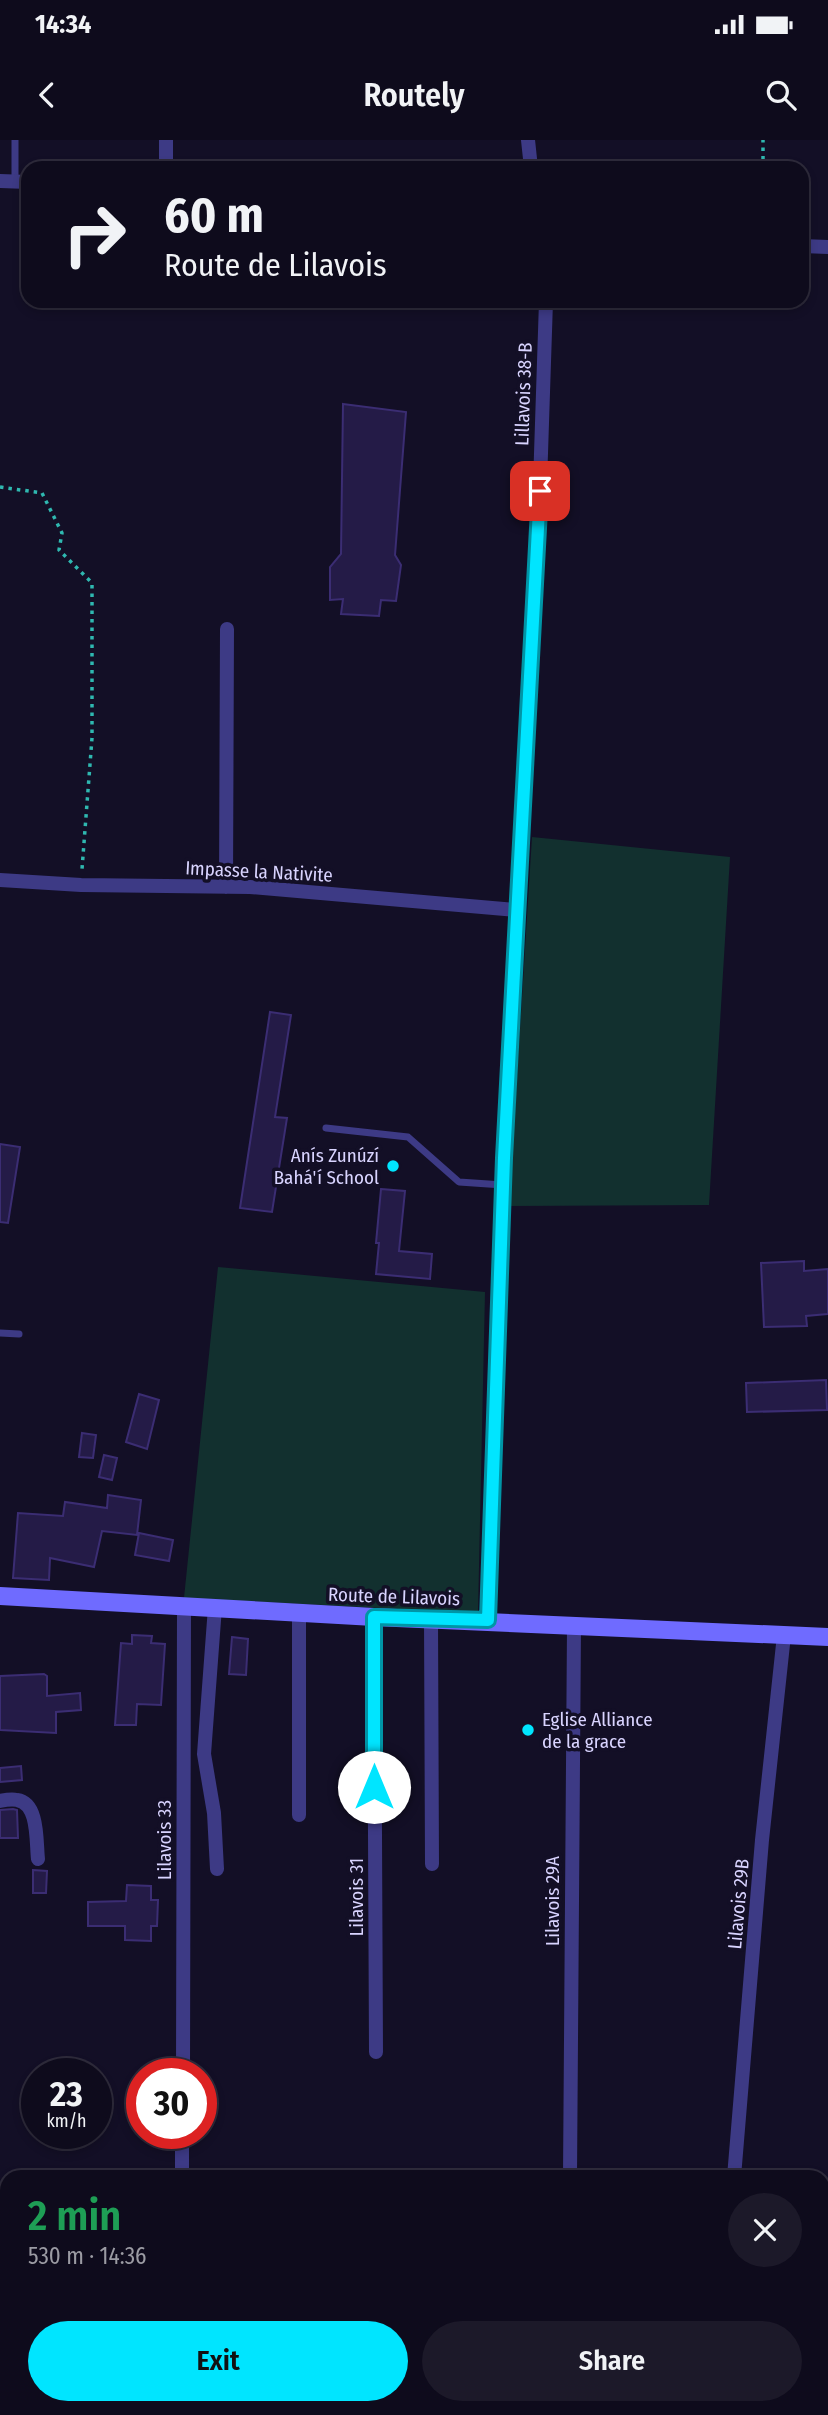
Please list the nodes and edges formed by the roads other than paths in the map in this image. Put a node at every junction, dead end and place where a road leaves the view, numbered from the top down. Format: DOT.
graph roads {
  1 [pos="15,140"];
  2 [pos="166,140"];
  3 [pos="528,140"];
  4 [pos="166,161"];
  5 [pos="530,161"];
  6 [pos="14,181"];
  7 [pos="809,246"];
  8 [pos="828,247"];
  9 [pos="545,308"];
  10 [pos="227,629"];
  11 [pos="0,880"];
  12 [pos="226,887"];
  13 [pos="516,910"];
  14 [pos="326,1128"];
  15 [pos="503,1185"];
  16 [pos="0,1333"];
  17 [pos="19,1334"];
  18 [pos="0,1596"];
  19 [pos="184,1606"];
  20 [pos="215,1607"];
  21 [pos="299,1612"];
  22 [pos="374,1617"];
  23 [pos="431,1619"];
  24 [pos="488,1620"];
  25 [pos="574,1626"];
  26 [pos="784,1635"];
  27 [pos="828,1637"];
  28 [pos="0,1801"];
  29 [pos="299,1815"];
  30 [pos="38,1859"];
  31 [pos="432,1864"];
  32 [pos="217,1869"];
  33 [pos="376,2052"];
  34 [pos="183,2058"];
  35 [pos="182,2149"];
  36 [pos="182,2170"];
  37 [pos="569,2170"];
  38 [pos="735,2170"];
  1 -- 6 [label="lane"];
  2 -- 4 [label="street"];
  3 -- 5 [label="street"];
  7 -- 8 [label="street"];
  9 -- 13 [label="street, Lillavois 38-B"];
  10 -- 12 [label="street"];
  11 -- 12 [label="street, Impasse la Nativite"];
  12 -- 13 [label="street, Impasse la Nativite"];
  13 -- 15 [label="street, Lillavois 38-B"];
  14 -- 15 [label="lane"];
  15 -- 24 [label="street, Lillavois 38-B"];
  16 -- 17 [label="lane"];
  18 -- 19 [label="main road, Route de Lilavois"];
  19 -- 20 [label="main road, Route de Lilavois"];
  19 -- 34 [label="street, Lilavois 33"];
  20 -- 21 [label="main road, Route de Lilavois"];
  20 -- 32 [label="street"];
  21 -- 22 [label="main road, Route de Lilavois"];
  21 -- 29 [label="street"];
  22 -- 23 [label="main road, Route de Lilavois"];
  22 -- 33 [label="street, Lilavois 31"];
  23 -- 24 [label="main road, Route de Lilavois"];
  23 -- 31 [label="street"];
  24 -- 25 [label="main road, Route de Lilavois"];
  25 -- 26 [label="main road, Route de Lilavois"];
  25 -- 37 [label="street, Lilavois 29A"];
  26 -- 27 [label="main road, Route de Lilavois"];
  26 -- 38 [label="street, Lilavois 29B"];
  28 -- 30 [label="street"];
  35 -- 36 [label="street"];
}
